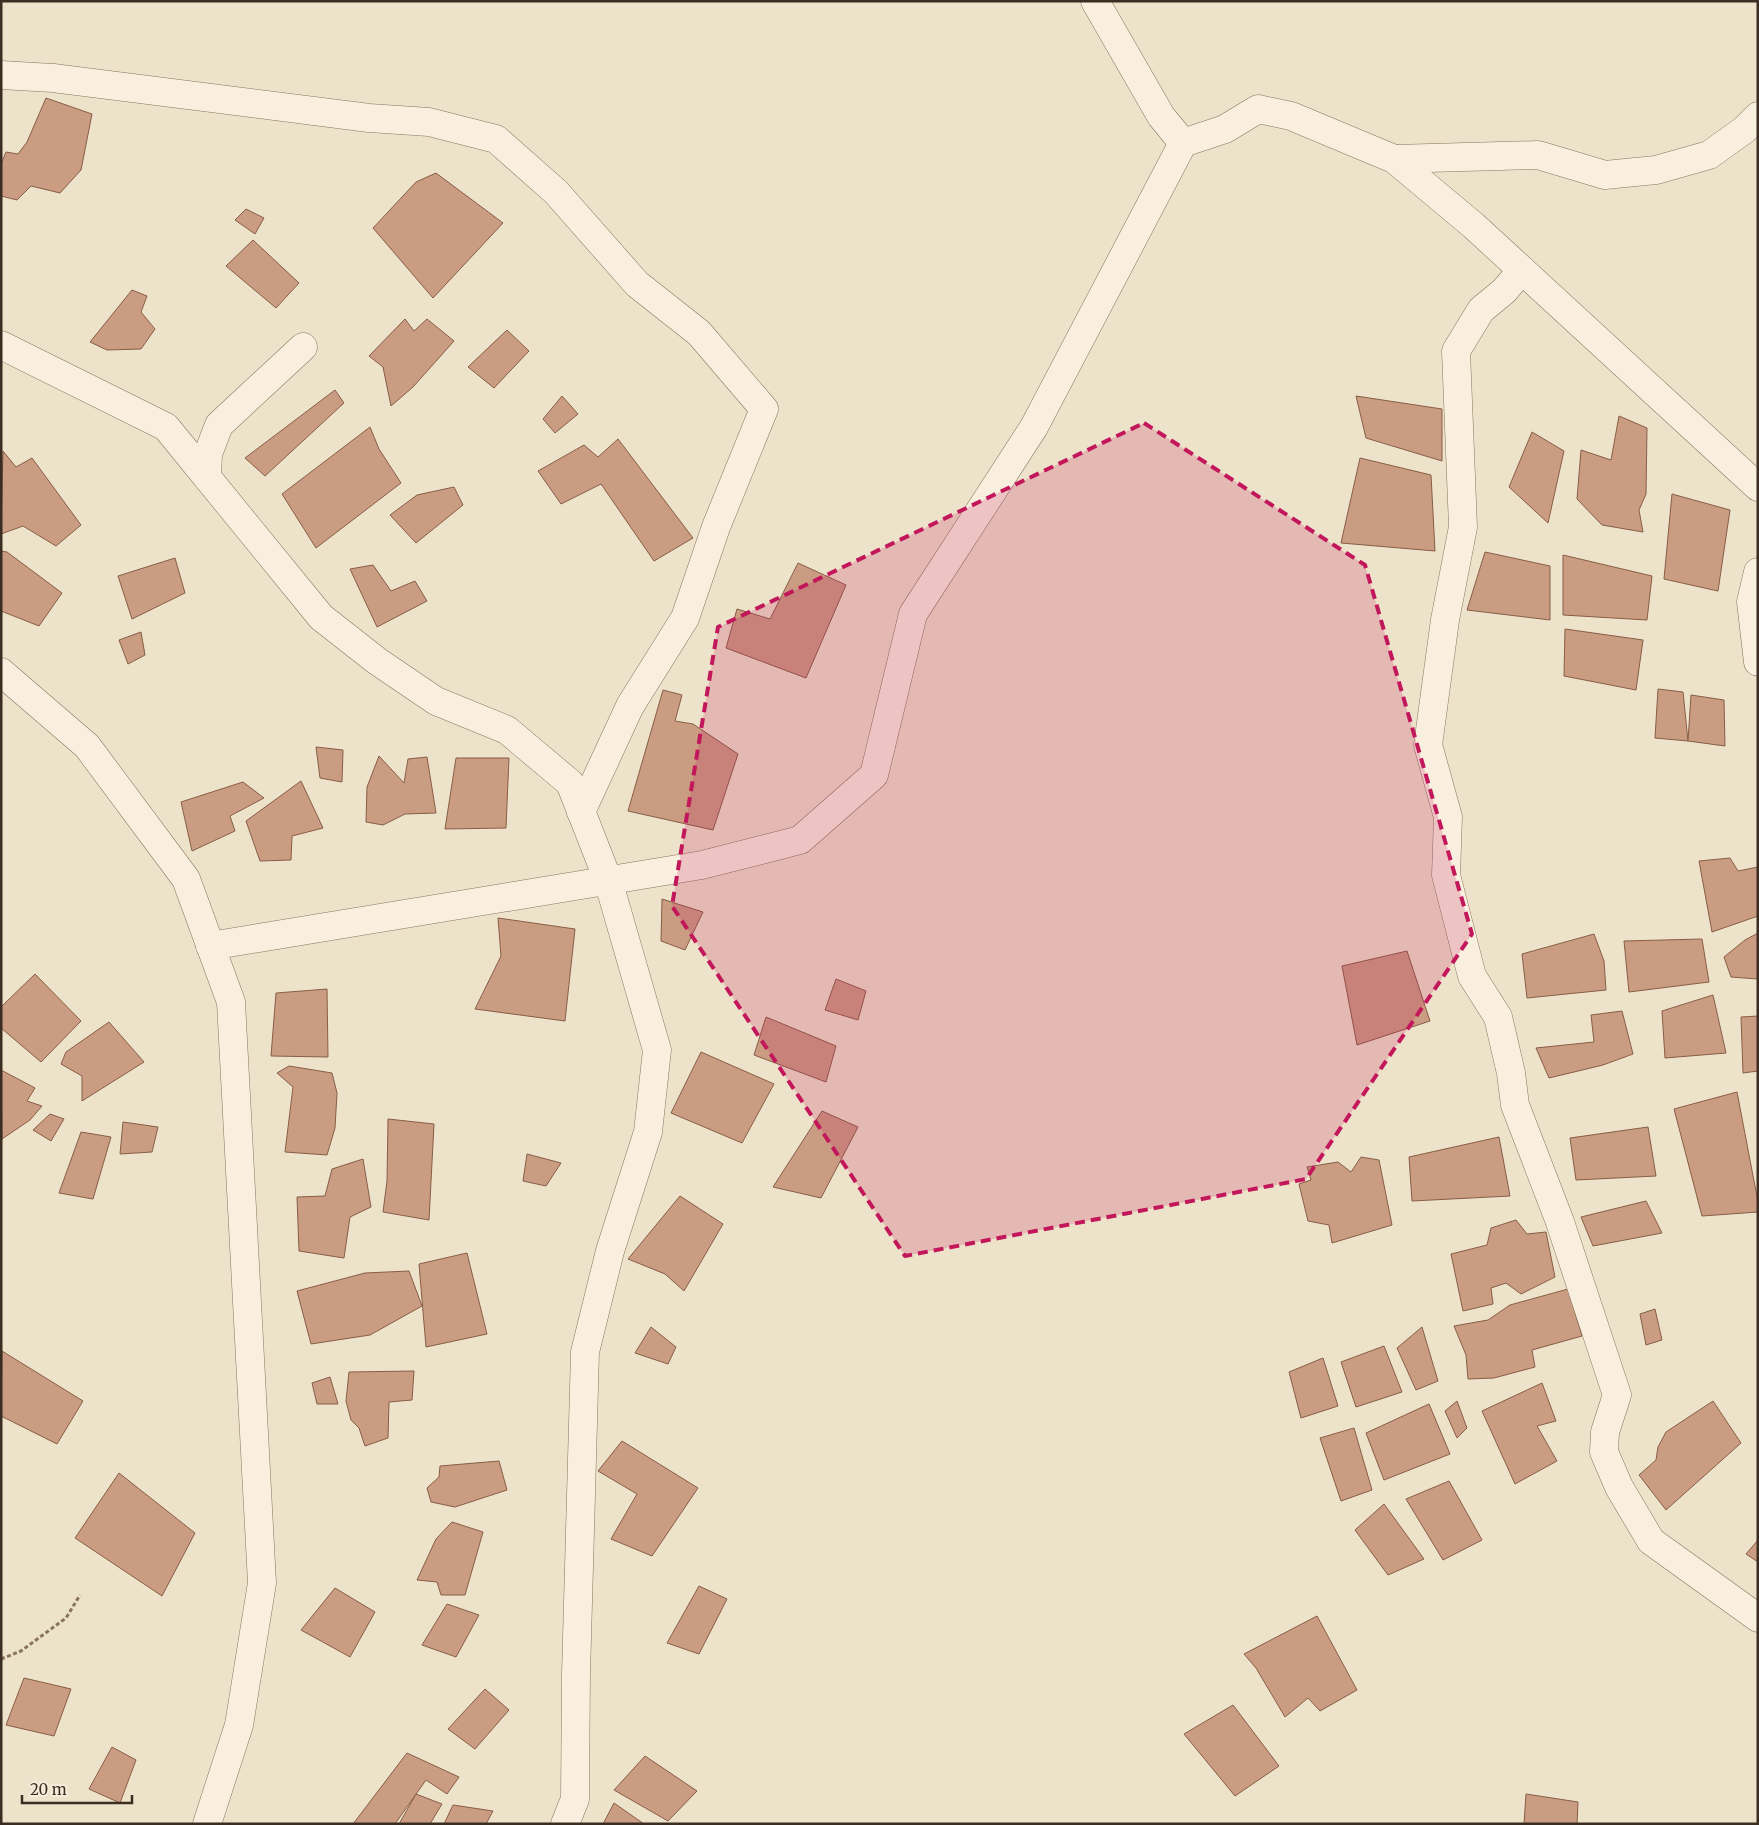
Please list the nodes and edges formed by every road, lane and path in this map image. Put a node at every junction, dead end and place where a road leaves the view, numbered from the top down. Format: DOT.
graph roads {
  1 [pos="1095,1"];
  2 [pos="1,75"];
  3 [pos="1758,116"];
  4 [pos="1183,143"];
  5 [pos="1394,159"];
  6 [pos="1522,270"];
  7 [pos="1,345"];
  8 [pos="303,347"];
  9 [pos="207,477"];
  10 [pos="1758,488"];
  11 [pos="1758,572"];
  12 [pos="1758,662"];
  13 [pos="1,672"];
  14 [pos="581,812"];
  15 [pos="608,880"];
  16 [pos="210,946"];
  17 [pos="80,1595"];
  18 [pos="1758,1618"];
  19 [pos="1,1659"];
  20 [pos="207,1824"];
  21 [pos="565,1824"];
  1 -- 4 [label="street"];
  2 -- 14 [label="street"];
  3 -- 5 [label="street"];
  4 -- 5 [label="street"];
  4 -- 15 [label="street"];
  5 -- 6 [label="street"];
  6 -- 10 [label="street"];
  6 -- 18 [label="street"];
  7 -- 9 [label="street"];
  8 -- 9 [label="street"];
  9 -- 14 [label="street"];
  11 -- 12 [label="street"];
  13 -- 16 [label="street"];
  14 -- 15 [label="street"];
  15 -- 16 [label="street"];
  15 -- 21 [label="street"];
  16 -- 20 [label="street"];
  17 -- 19 [label="path"];
}
